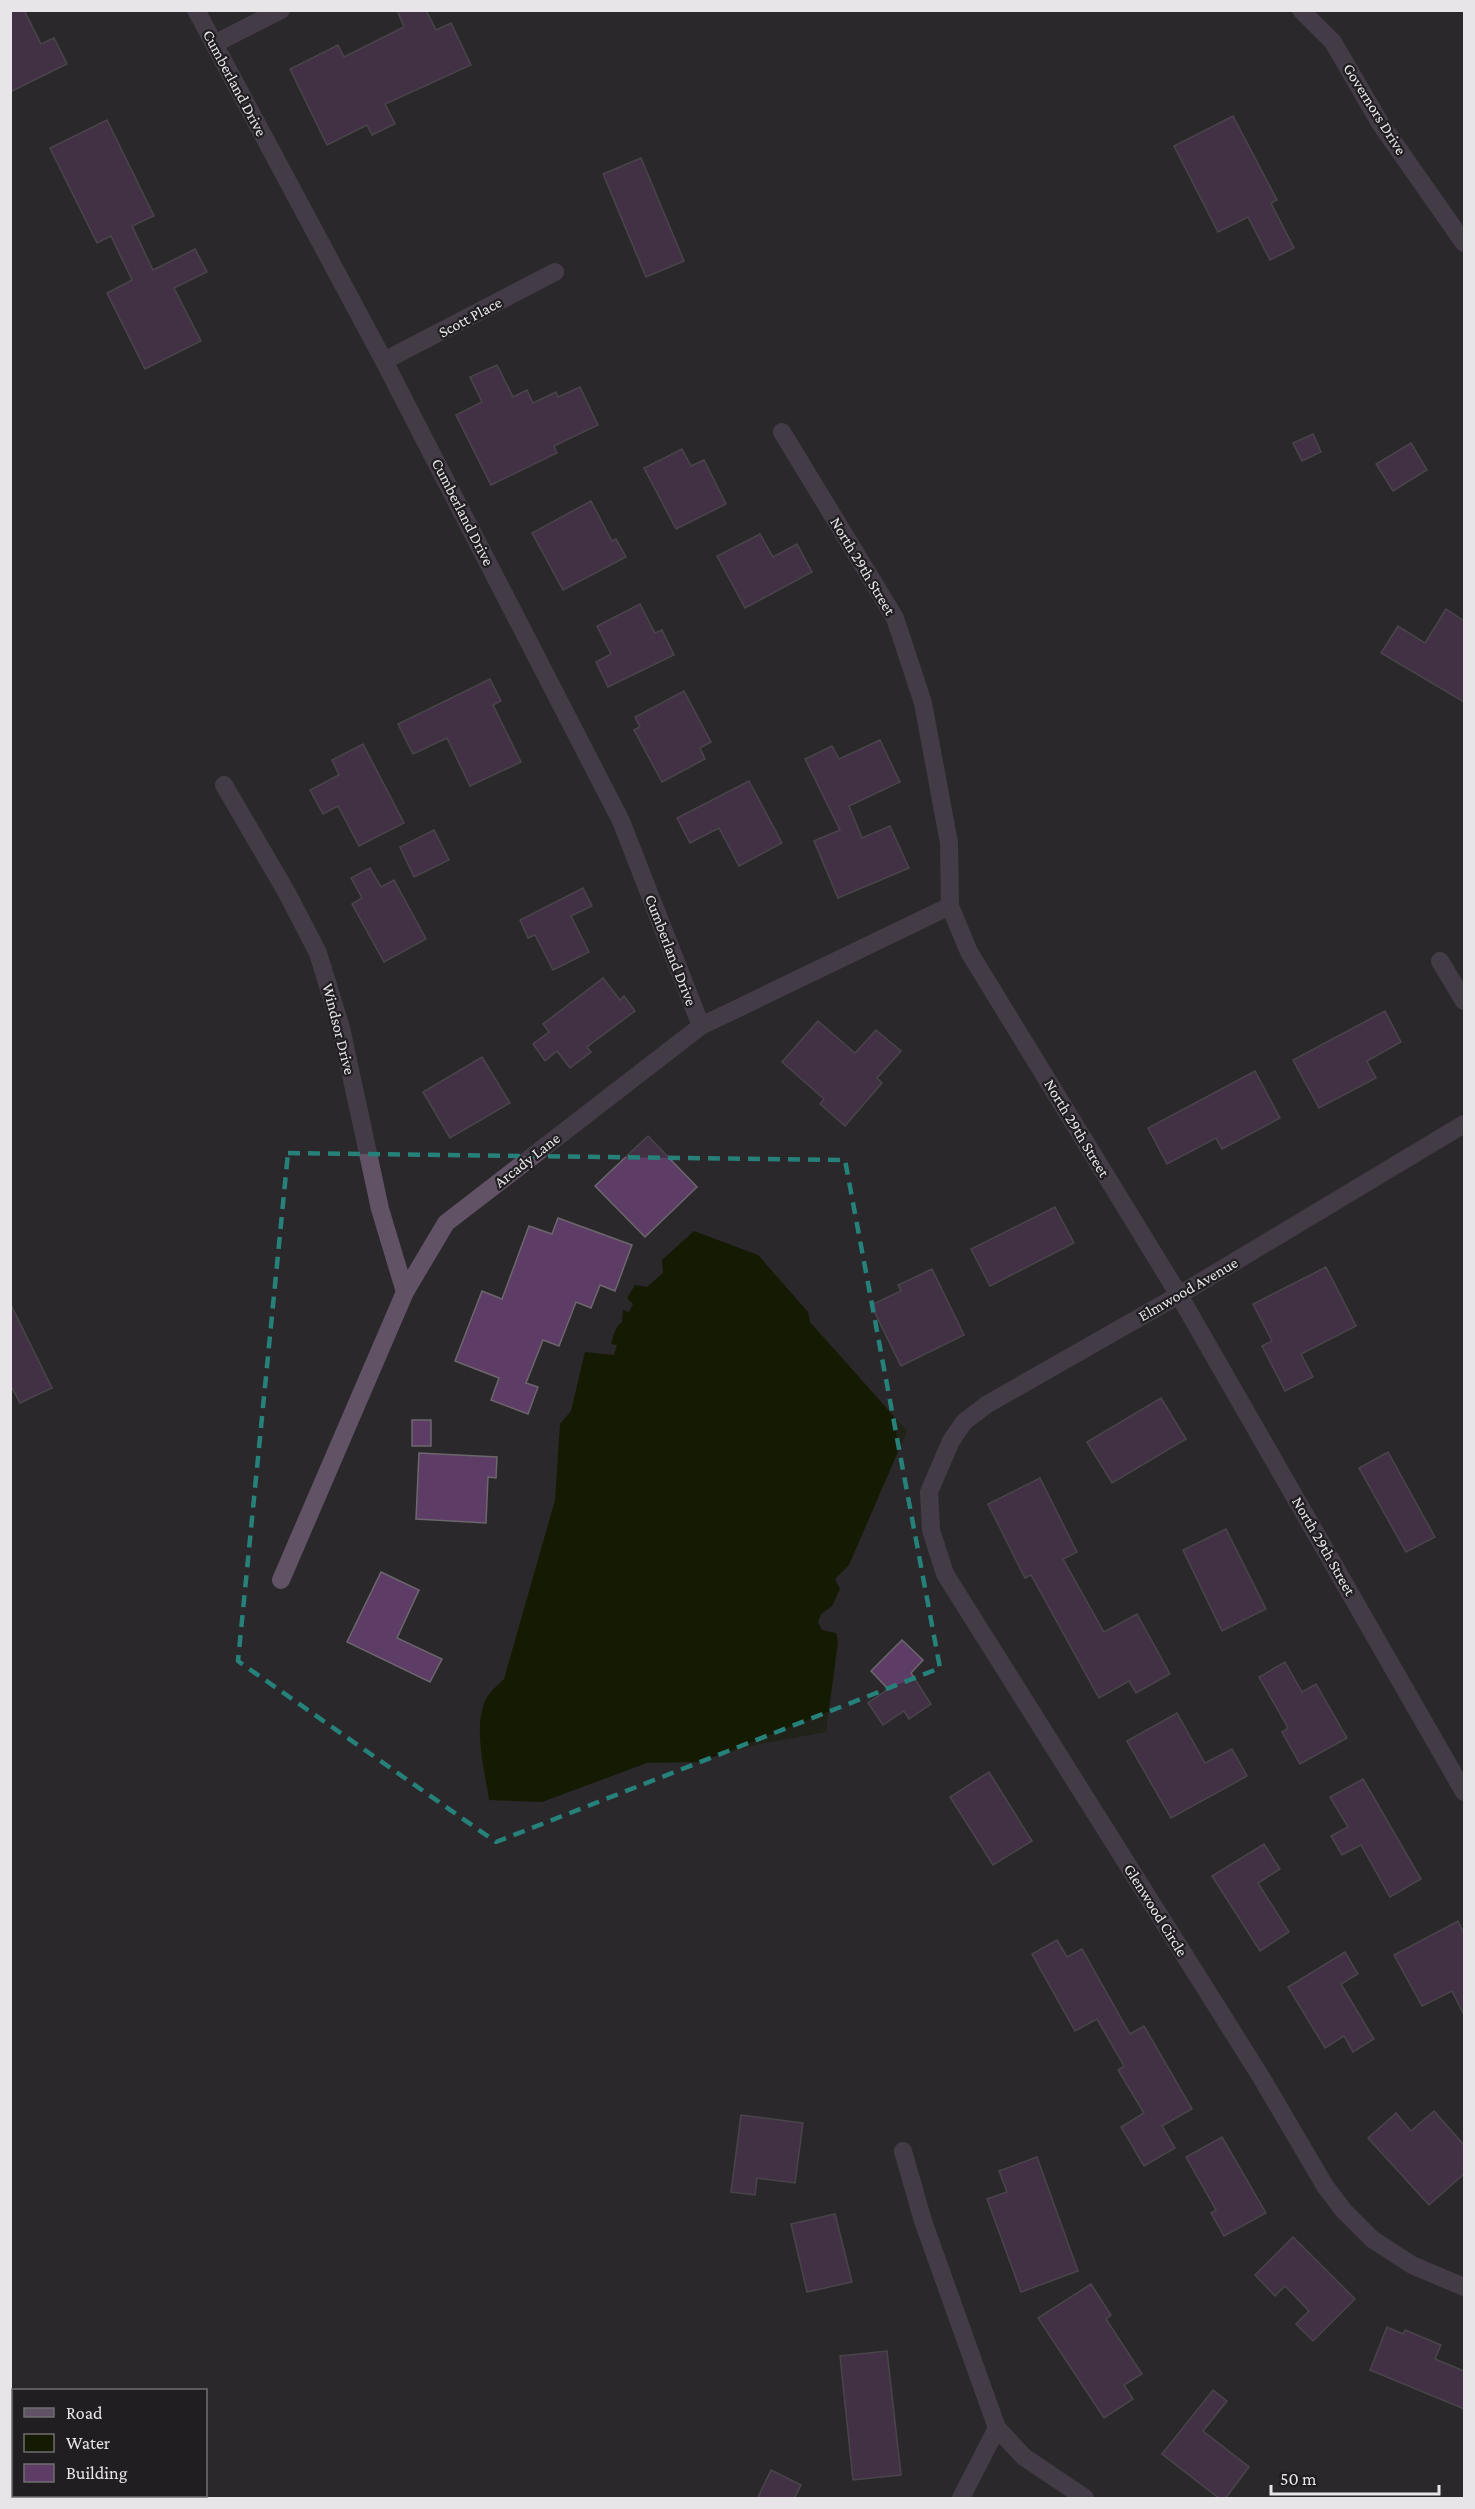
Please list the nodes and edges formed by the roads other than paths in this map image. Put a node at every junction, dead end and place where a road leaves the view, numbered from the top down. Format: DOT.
graph roads {
  1 [pos="196,10"];
  2 [pos="281,10"];
  3 [pos="1301,10"];
  4 [pos="214,44"];
  5 [pos="1464,243"];
  6 [pos="555,272"];
  7 [pos="384,361"];
  8 [pos="782,432"];
  9 [pos="224,785"];
  10 [pos="951,906"];
  11 [pos="1440,961"];
  12 [pos="1464,1001"];
  13 [pos="701,1026"];
  14 [pos="1464,1124"];
  15 [pos="405,1292"];
  16 [pos="1179,1295"];
  17 [pos="935,1476"];
  18 [pos="281,1580"];
  19 [pos="1464,1792"];
  20 [pos="903,2151"];
  21 [pos="1464,2287"];
  22 [pos="997,2428"];
  23 [pos="961,2499"];
  24 [pos="1085,2499"];
  1 -- 4 [label="street, Cumberland Drive"];
  2 -- 4 [label="street"];
  3 -- 5 [label="street, Governors Drive"];
  4 -- 7 [label="street, Cumberland Drive"];
  6 -- 7 [label="street, Scott Place"];
  7 -- 13 [label="street, Cumberland Drive"];
  8 -- 10 [label="street, North 29th Street"];
  9 -- 15 [label="street, Windsor Drive"];
  10 -- 13 [label="street, Arcady Lane"];
  10 -- 16 [label="street, North 29th Street"];
  11 -- 12 [label="street"];
  13 -- 15 [label="street, Arcady Lane"];
  14 -- 16 [label="street, Elmwood Avenue"];
  15 -- 18 [label="street, Arcady Lane"];
  16 -- 17 [label="street, Elmwood Avenue"];
  16 -- 19 [label="street, North 29th Street"];
  17 -- 21 [label="street, Glenwood Circle"];
  20 -- 22 [label="street"];
  22 -- 23 [label="street"];
  22 -- 24 [label="street"];
}
